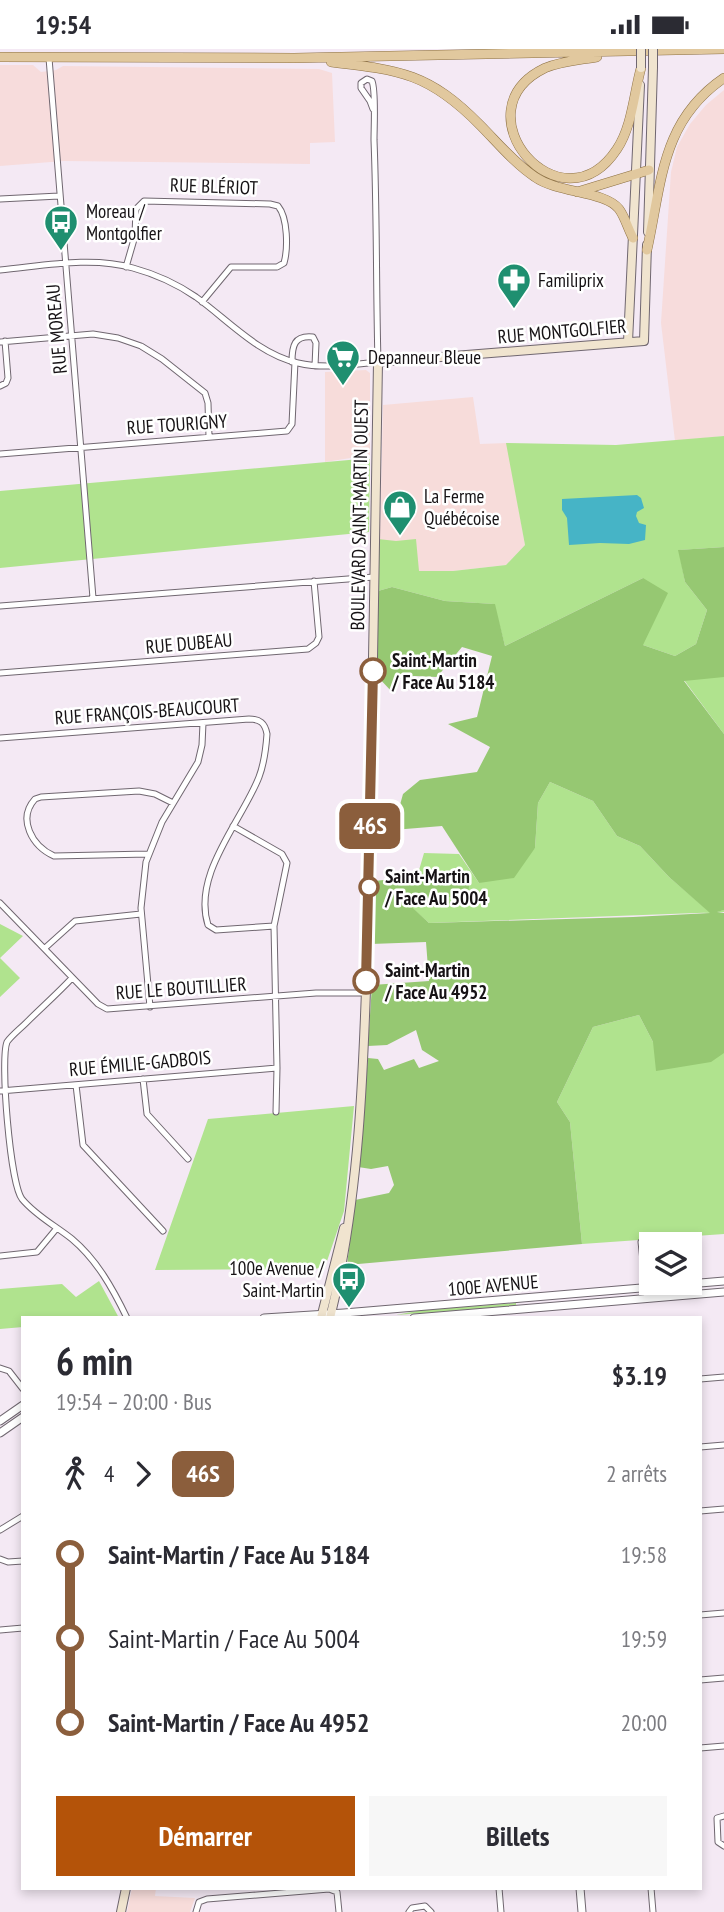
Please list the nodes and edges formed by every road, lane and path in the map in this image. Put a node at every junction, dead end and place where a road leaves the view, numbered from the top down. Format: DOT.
graph roads {
  1 [pos="653,49"];
  2 [pos="724,49"];
  3 [pos="637,50"];
  4 [pos="0,57"];
  5 [pos="49,58"];
  6 [pos="294,58"];
  7 [pos="640,68"];
  8 [pos="724,78"];
  9 [pos="373,109"];
  10 [pos="649,170"];
  11 [pos="637,174"];
  12 [pos="575,192"];
  13 [pos="59,196"];
  14 [pos="0,199"];
  15 [pos="633,238"];
  16 [pos="647,250"];
  17 [pos="66,264"];
  18 [pos="126,267"];
  19 [pos="0,270"];
  20 [pos="202,302"];
  21 [pos="72,335"];
  22 [pos="2,341"];
  23 [pos="628,342"];
  24 [pos="294,362"];
  25 [pos="378,362"];
  26 [pos="315,366"];
  27 [pos="0,386"];
  28 [pos="209,437"];
  29 [pos="81,447"];
  30 [pos="0,454"];
  31 [pos="374,577"];
  32 [pos="314,582"];
  33 [pos="93,599"];
  34 [pos="0,606"];
  35 [pos="0,673"];
  36 [pos="203,723"];
  37 [pos="0,738"];
  38 [pos="173,803"];
  39 [pos="233,826"];
  40 [pos="148,854"];
  41 [pos="0,904"];
  42 [pos="141,915"];
  43 [pos="274,926"];
  44 [pos="45,949"];
  45 [pos="72,978"];
  46 [pos="365,993"];
  47 [pos="276,997"];
  48 [pos="150,1007"];
  49 [pos="277,1068"];
  50 [pos="143,1079"];
  51 [pos="76,1085"];
  52 [pos="3,1091"];
  53 [pos="275,1112"];
  54 [pos="188,1159"];
  55 [pos="57,1229"];
  56 [pos="163,1231"];
  57 [pos="0,1256"];
  58 [pos="724,1281"];
  59 [pos="702,1283"];
  60 [pos="639,1289"];
  61 [pos="724,1292"];
  62 [pos="647,1295"];
  63 [pos="529,1298"];
  64 [pos="647,1298"];
  65 [pos="530,1308"];
  66 [pos="126,1316"];
  67 [pos="326,1316"];
  68 [pos="437,1316"];
  69 [pos="531,1316"];
  70 [pos="0,1368"];
  71 [pos="724,1377"];
  72 [pos="702,1379"];
  73 [pos="21,1386"];
  74 [pos="21,1406"];
  75 [pos="21,1418"];
  76 [pos="0,1420"];
  77 [pos="0,1433"];
  78 [pos="724,1445"];
  79 [pos="702,1447"];
  80 [pos="724,1509"];
  81 [pos="702,1511"];
  82 [pos="21,1517"];
  83 [pos="0,1530"];
  84 [pos="0,1559"];
  85 [pos="21,1561"];
  86 [pos="724,1613"];
  87 [pos="702,1615"];
  88 [pos="21,1628"];
  89 [pos="0,1630"];
  90 [pos="724,1678"];
  91 [pos="702,1680"];
  92 [pos="724,1746"];
  93 [pos="702,1748"];
  94 [pos="724,1816"];
  95 [pos="724,1846"];
  96 [pos="126,1890"];
  97 [pos="321,1890"];
  98 [pos="335,1890"];
  99 [pos="499,1890"];
  100 [pos="580,1890"];
  101 [pos="651,1890"];
  102 [pos="121,1912"];
  103 [pos="196,1912"];
  104 [pos="339,1912"];
  105 [pos="409,1912"];
  106 [pos="431,1912"];
  107 [pos="501,1912"];
  108 [pos="582,1912"];
  109 [pos="653,1912"];
  1 -- 10 [label="main road, bridge"];
  2 -- 3 [label="main road"];
  3 -- 6 [label="main road"];
  3 -- 7 [label="main road, bridge"];
  3 -- 7 [label="main road"];
  4 -- 5 [label="main road"];
  5 -- 6 [label="main road"];
  5 -- 13 [label="street, RUE MOREAU"];
  6 -- 12 [label="main road"];
  7 -- 11 [label="main road"];
  8 -- 16 [label="main road"];
  9 -- 9 [label="street, BOULEVARD SAINT-MARTIN OUEST"];
  9 -- 25 [label="street, BOULEVARD SAINT-MARTIN OUEST"];
  10 -- 11 [label="main road"];
  10 -- 16 [label="main road"];
  11 -- 12 [label="main road"];
  11 -- 15 [label="main road"];
  12 -- 15 [label="main road"];
  13 -- 14 [label="street"];
  13 -- 17 [label="street, RUE MOREAU"];
  15 -- 23 [label="main road"];
  16 -- 23 [label="main road, RUE MONTGOLFIER"];
  17 -- 18 [label="street, RUE MONTGOLFIER"];
  17 -- 19 [label="street, RUE MONTGOLFIER"];
  17 -- 21 [label="street, RUE MOREAU"];
  18 -- 20 [label="street, RUE MONTGOLFIER"];
  18 -- 20 [label="street, RUE BLÉRIOT"];
  20 -- 24 [label="street, RUE MONTGOLFIER"];
  21 -- 22 [label="street"];
  21 -- 28 [label="street"];
  21 -- 29 [label="street, RUE MOREAU"];
  22 -- 27 [label="street"];
  23 -- 25 [label="main road, RUE MONTGOLFIER"];
  24 -- 26 [label="street, RUE MONTGOLFIER"];
  24 -- 26 [label="street"];
  24 -- 28 [label="street, RUE TOURIGNY"];
  25 -- 26 [label="street, RUE MONTGOLFIER"];
  25 -- 31 [label="main road, BOULEVARD SAINT-MARTIN OUEST"];
  28 -- 29 [label="street, RUE TOURIGNY"];
  29 -- 30 [label="street, RUE TOURIGNY"];
  29 -- 33 [label="street, RUE MOREAU"];
  31 -- 32 [label="street"];
  31 -- 46 [label="main road, BOULEVARD SAINT-MARTIN OUEST"];
  32 -- 33 [label="street"];
  32 -- 35 [label="street, RUE DUBEAU"];
  33 -- 34 [label="street"];
  36 -- 37 [label="street, RUE FRANÇOIS-BEAUCOURT"];
  36 -- 38 [label="street"];
  36 -- 39 [label="street, RUE FRANÇOIS-BEAUCOURT"];
  38 -- 40 [label="street"];
  38 -- 40 [label="street"];
  39 -- 43 [label="street"];
  39 -- 43 [label="street, RUE FRANÇOIS-BEAUCOURT"];
  40 -- 42 [label="street"];
  41 -- 44 [label="street, RUE LE BOUTILLIER"];
  42 -- 44 [label="street"];
  42 -- 48 [label="street"];
  43 -- 47 [label="street"];
  44 -- 45 [label="street, RUE LE BOUTILLIER"];
  45 -- 48 [label="street, RUE LE BOUTILLIER"];
  45 -- 52 [label="street"];
  46 -- 47 [label="street, RUE LE BOUTILLIER"];
  46 -- 67 [label="main road, BOULEVARD SAINT-MARTIN OUEST"];
  47 -- 48 [label="street, RUE LE BOUTILLIER"];
  47 -- 49 [label="street"];
  49 -- 50 [label="street, RUE ÉMILIE-GADBOIS"];
  49 -- 53 [label="street"];
  50 -- 51 [label="street, RUE ÉMILIE-GADBOIS"];
  50 -- 54 [label="street"];
  51 -- 52 [label="street, RUE ÉMILIE-GADBOIS"];
  51 -- 56 [label="street"];
  52 -- 55 [label="street"];
  55 -- 57 [label="street"];
  55 -- 66 [label="street"];
  58 -- 59 [label="street, 100E AVENUE"];
  60 -- 63 [label="street, 100E AVENUE"];
  61 -- 64 [label="street, 100E AVENUE"];
  62 -- 64 [label="street"];
  63 -- 65 [label="street"];
  63 -- 67 [label="street, 100E AVENUE"];
  64 -- 65 [label="street, 100E AVENUE"];
  65 -- 68 [label="street, 100E AVENUE"];
  65 -- 69 [label="street"];
  70 -- 73 [label="street"];
  71 -- 72 [label="street"];
  74 -- 76 [label="street"];
  75 -- 77 [label="street"];
  78 -- 79 [label="street"];
  80 -- 81 [label="street"];
  82 -- 83 [label="street"];
  84 -- 85 [label="street"];
  86 -- 87 [label="street"];
  88 -- 89 [label="street"];
  90 -- 91 [label="street"];
  92 -- 93 [label="street"];
  94 -- 95 [label="street"];
  96 -- 102 [label="main road"];
  97 -- 103 [label="street"];
  98 -- 104 [label="street"];
  99 -- 107 [label="street"];
  100 -- 108 [label="street"];
  101 -- 109 [label="street"];
  105 -- 106 [label="street"];
}
